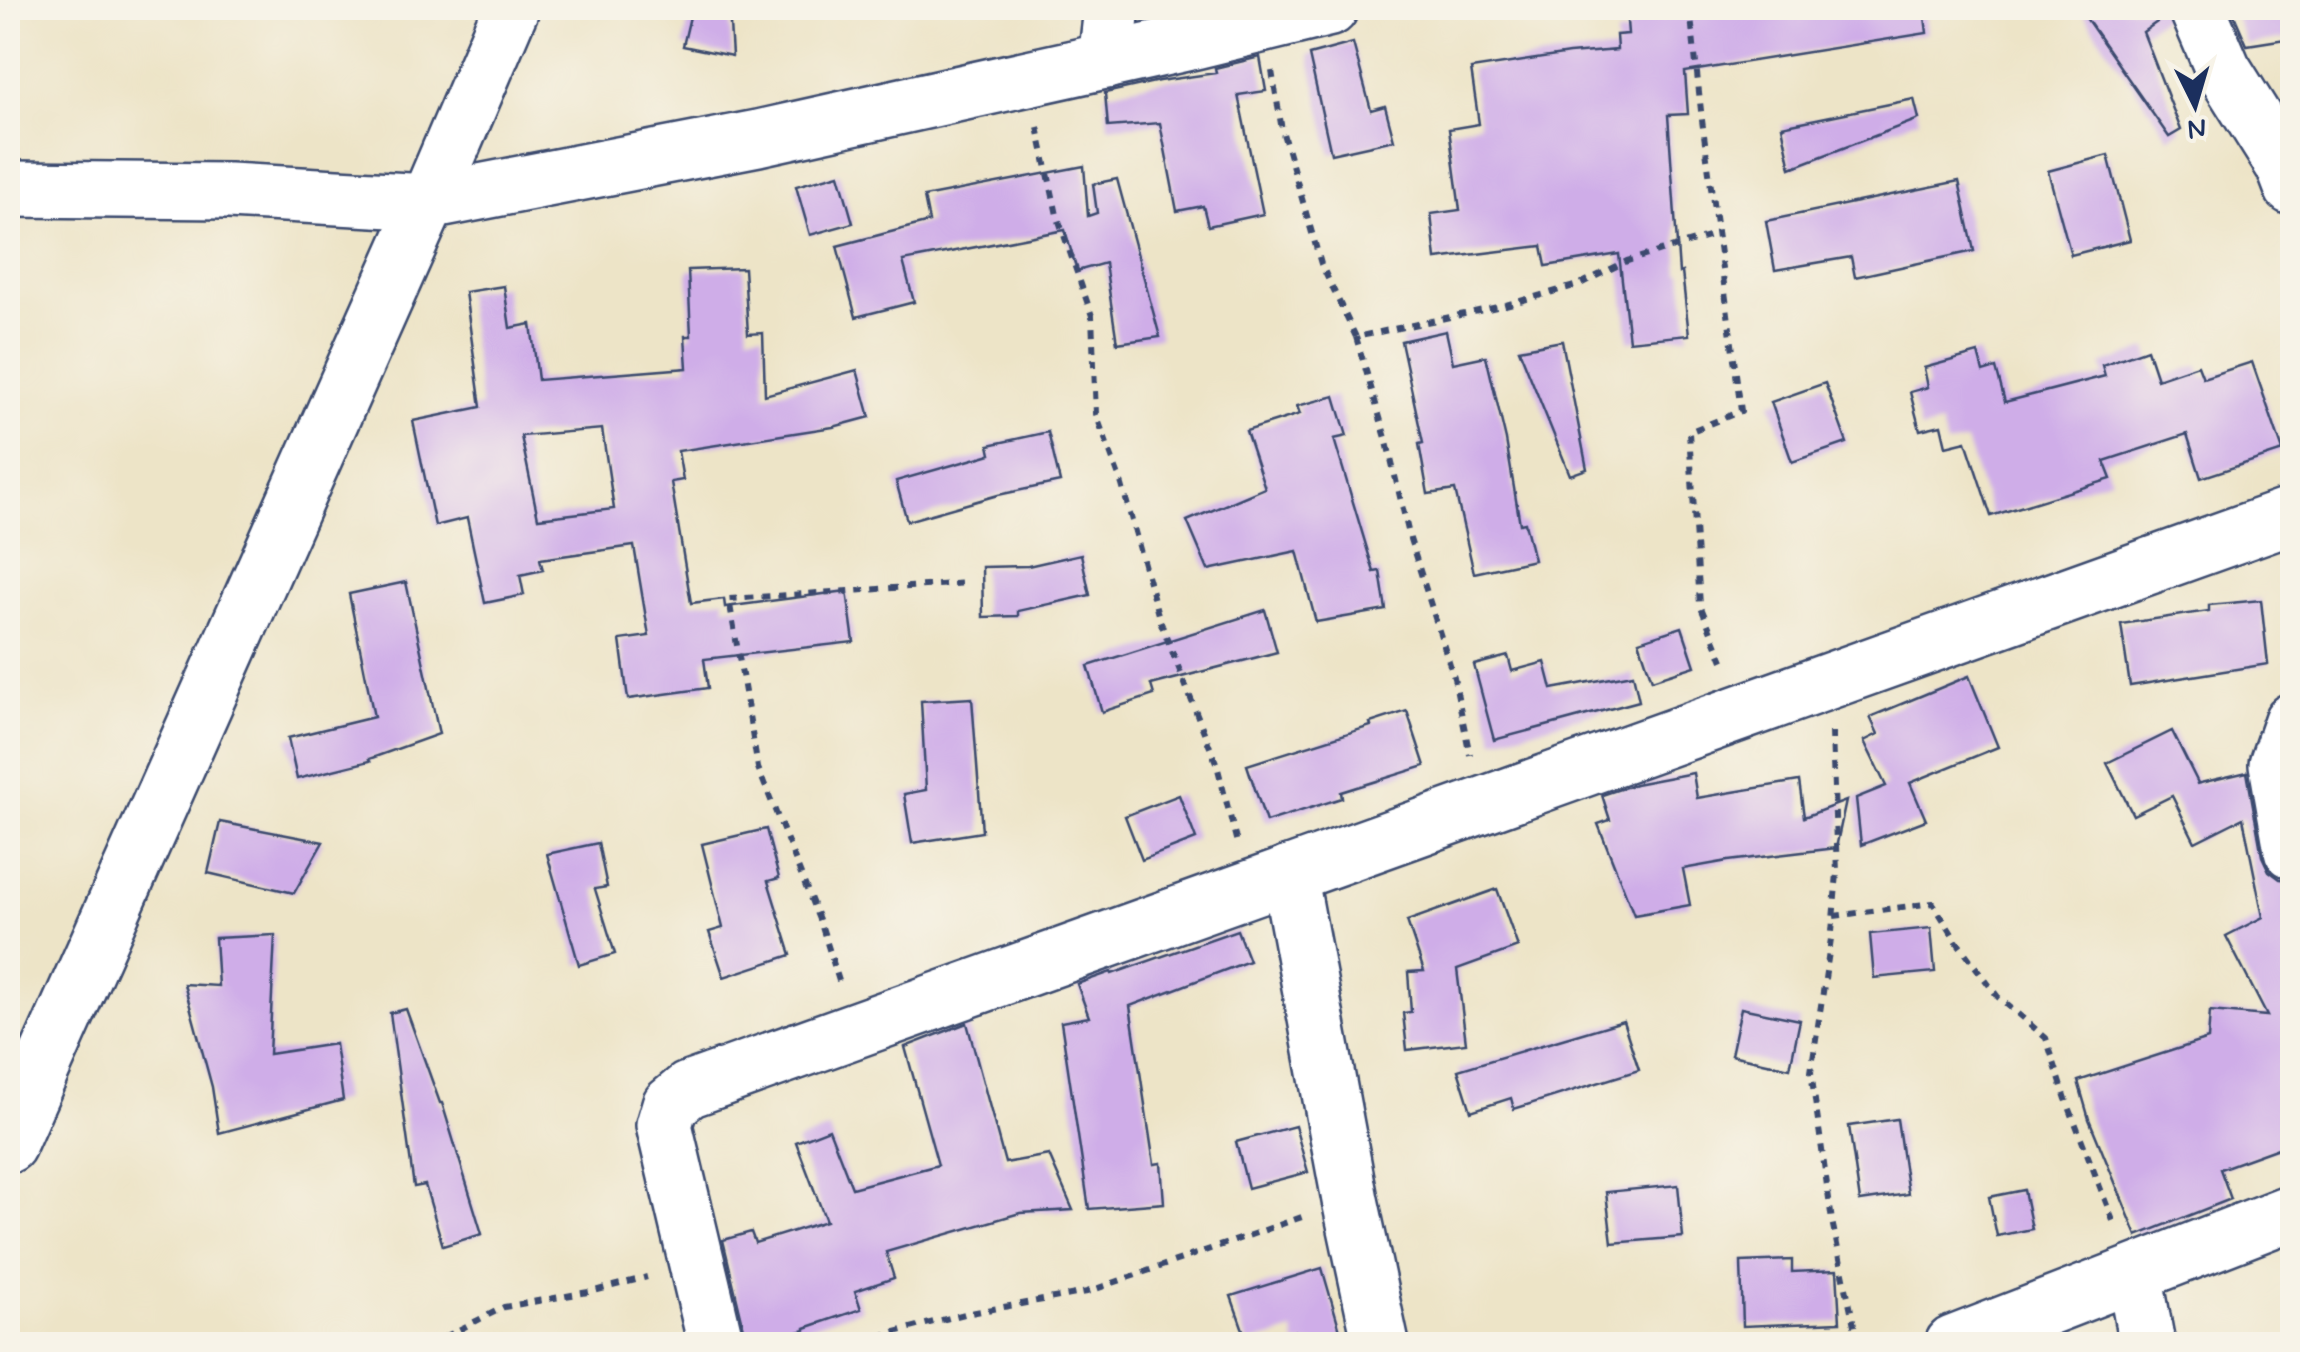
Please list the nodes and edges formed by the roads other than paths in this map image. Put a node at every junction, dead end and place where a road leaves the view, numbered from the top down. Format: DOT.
graph roads {
  1 [pos="511,8"];
  2 [pos="1112,8"];
  3 [pos="1330,8"];
  4 [pos="2197,8"];
  5 [pos="1106,61"];
  6 [pos="2292,186"];
  7 [pos="8,189"];
  8 [pos="428,202"];
  9 [pos="2292,515"];
  10 [pos="2292,721"];
  11 [pos="2292,850"];
  12 [pos="1268,881"];
  13 [pos="8,1145"];
  14 [pos="2292,1212"];
  15 [pos="2134,1274"];
  16 [pos="716,1344"];
  17 [pos="1381,1344"];
  18 [pos="1953,1344"];
  19 [pos="2147,1344"];
  1 -- 8 [label="street"];
  2 -- 5 [label="street"];
  3 -- 5 [label="street"];
  4 -- 6 [label="street"];
  5 -- 8 [label="street"];
  7 -- 8 [label="street"];
  8 -- 13 [label="street"];
  9 -- 12 [label="street"];
  10 -- 11 [label="street"];
  12 -- 16 [label="street"];
  12 -- 17 [label="street"];
  14 -- 15 [label="street"];
  15 -- 18 [label="street"];
  15 -- 19 [label="street"];
}
